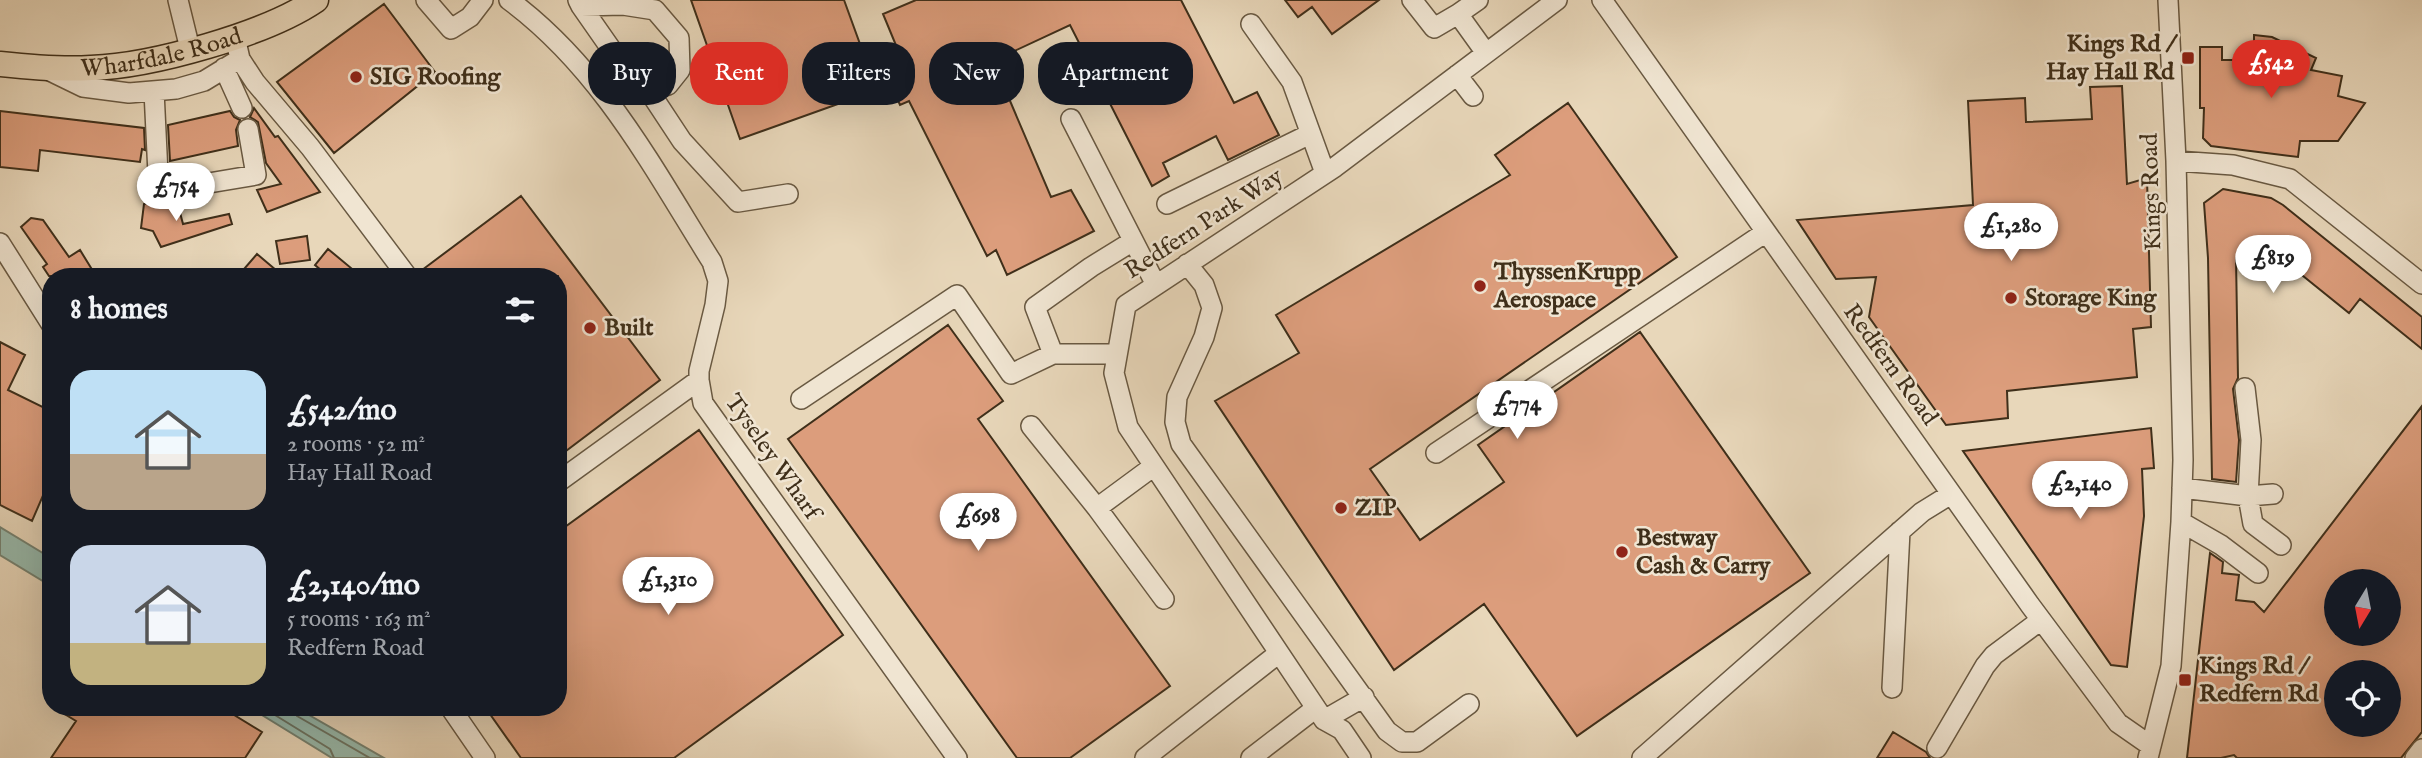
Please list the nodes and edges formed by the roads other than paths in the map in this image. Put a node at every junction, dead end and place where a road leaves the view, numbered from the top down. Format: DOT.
graph roads {
  1 [pos="178,0"];
  2 [pos="316,0"];
  3 [pos="426,0"];
  4 [pos="483,0"];
  5 [pos="509,0"];
  6 [pos="1412,0"];
  7 [pos="1478,0"];
  8 [pos="1557,0"];
  9 [pos="1602,0"];
  10 [pos="2168,0"];
  11 [pos="580,3"];
  12 [pos="1458,14"];
  13 [pos="1251,24"];
  14 [pos="606,42"];
  15 [pos="190,49"];
  16 [pos="1486,53"];
  17 [pos="233,55"];
  18 [pos="0,64"];
  19 [pos="39,66"];
  20 [pos="676,75"];
  21 [pos="1457,75"];
  22 [pos="154,91"];
  23 [pos="1473,96"];
  24 [pos="658,105"];
  25 [pos="242,108"];
  26 [pos="1071,119"];
  27 [pos="248,129"];
  28 [pos="1310,134"];
  29 [pos="2176,161"];
  30 [pos="1325,173"];
  31 [pos="788,194"];
  32 [pos="1167,204"];
  33 [pos="1766,232"];
  34 [pos="1133,242"];
  35 [pos="0,243"];
  36 [pos="1187,264"];
  37 [pos="401,268"];
  38 [pos="2422,284"];
  39 [pos="1156,285"];
  40 [pos="42,310"];
  41 [pos="1053,354"];
  42 [pos="1117,354"];
  43 [pos="699,380"];
  44 [pos="2245,388"];
  45 [pos="801,399"];
  46 [pos="1031,426"];
  47 [pos="1436,453"];
  48 [pos="1154,466"];
  49 [pos="567,475"];
  50 [pos="2182,488"];
  51 [pos="1951,494"];
  52 [pos="2273,494"];
  53 [pos="2248,496"];
  54 [pos="1097,508"];
  55 [pos="2181,522"];
  56 [pos="1900,531"];
  57 [pos="2281,545"];
  58 [pos="2258,573"];
  59 [pos="1164,599"];
  60 [pos="2041,621"];
  61 [pos="1279,653"];
  62 [pos="1892,688"];
  63 [pos="1364,697"];
  64 [pos="1469,704"];
  65 [pos="1320,714"];
  66 [pos="456,716"];
  67 [pos="1937,748"];
  68 [pos="2422,749"];
  69 [pos="2150,752"];
  70 [pos="947,755"];
  71 [pos="485,758"];
  72 [pos="1145,758"];
  73 [pos="1251,758"];
  74 [pos="1361,758"];
  75 [pos="1642,758"];
  76 [pos="2415,758"];
  1 -- 15 [label="street"];
  2 -- 17 [label="main road, Wharfdale Road"];
  3 -- 4 [label="street"];
  5 -- 43 [label="street, Tyseley Wharf"];
  6 -- 12 [label="street"];
  7 -- 12 [label="street"];
  8 -- 16 [label="street, Redfern Park Way"];
  9 -- 33 [label="street, Redfern Road"];
  10 -- 29 [label="street, Kings Road"];
  11 -- 14 [label="street"];
  11 -- 20 [label="street"];
  12 -- 16 [label="street"];
  13 -- 28 [label="street"];
  15 -- 17 [label="main road, Wharfdale Road"];
  15 -- 19 [label="main road, Wharfdale Road"];
  16 -- 21 [label="street, Redfern Park Way"];
  17 -- 22 [label="street, Wharfdale Road"];
  17 -- 25 [label="street"];
  17 -- 37 [label="street"];
  18 -- 19 [label="main road, Wharfdale Road"];
  19 -- 22 [label="street, Wharfdale Road"];
  21 -- 23 [label="street"];
  21 -- 30 [label="street, Redfern Park Way"];
  22 -- 27 [label="street"];
  24 -- 31 [label="street"];
  26 -- 34 [label="street"];
  28 -- 30 [label="street"];
  28 -- 32 [label="street"];
  29 -- 38 [label="street"];
  29 -- 50 [label="street, Kings Road"];
  30 -- 36 [label="street, Redfern Park Way"];
  33 -- 47 [label="street"];
  33 -- 51 [label="street, Redfern Road"];
  34 -- 39 [label="street"];
  34 -- 41 [label="street"];
  35 -- 40 [label="street"];
  36 -- 39 [label="street, Redfern Park Way"];
  36 -- 63 [label="street"];
  39 -- 42 [label="street, Redfern Park Way"];
  41 -- 42 [label="street"];
  41 -- 45 [label="street"];
  42 -- 48 [label="street, Redfern Park Way"];
  43 -- 49 [label="street"];
  43 -- 70 [label="street, Tyseley Wharf"];
  44 -- 53 [label="street"];
  46 -- 54 [label="street"];
  48 -- 54 [label="street"];
  48 -- 61 [label="street, Redfern Park Way"];
  50 -- 53 [label="street"];
  50 -- 55 [label="street, Kings Road"];
  51 -- 56 [label="street"];
  51 -- 60 [label="street, Redfern Road"];
  52 -- 53 [label="street"];
  53 -- 57 [label="street"];
  54 -- 59 [label="street"];
  55 -- 58 [label="street"];
  55 -- 69 [label="street, Kings Road"];
  56 -- 62 [label="street"];
  56 -- 75 [label="street"];
  60 -- 67 [label="street"];
  60 -- 69 [label="street, Redfern Road"];
  61 -- 65 [label="street, Redfern Park Way"];
  61 -- 72 [label="street"];
  63 -- 64 [label="street"];
  63 -- 65 [label="street"];
  65 -- 73 [label="street"];
  65 -- 74 [label="street, Redfern Park Way"];
  66 -- 71 [label="street"];
  68 -- 76 [label="street"];
}
